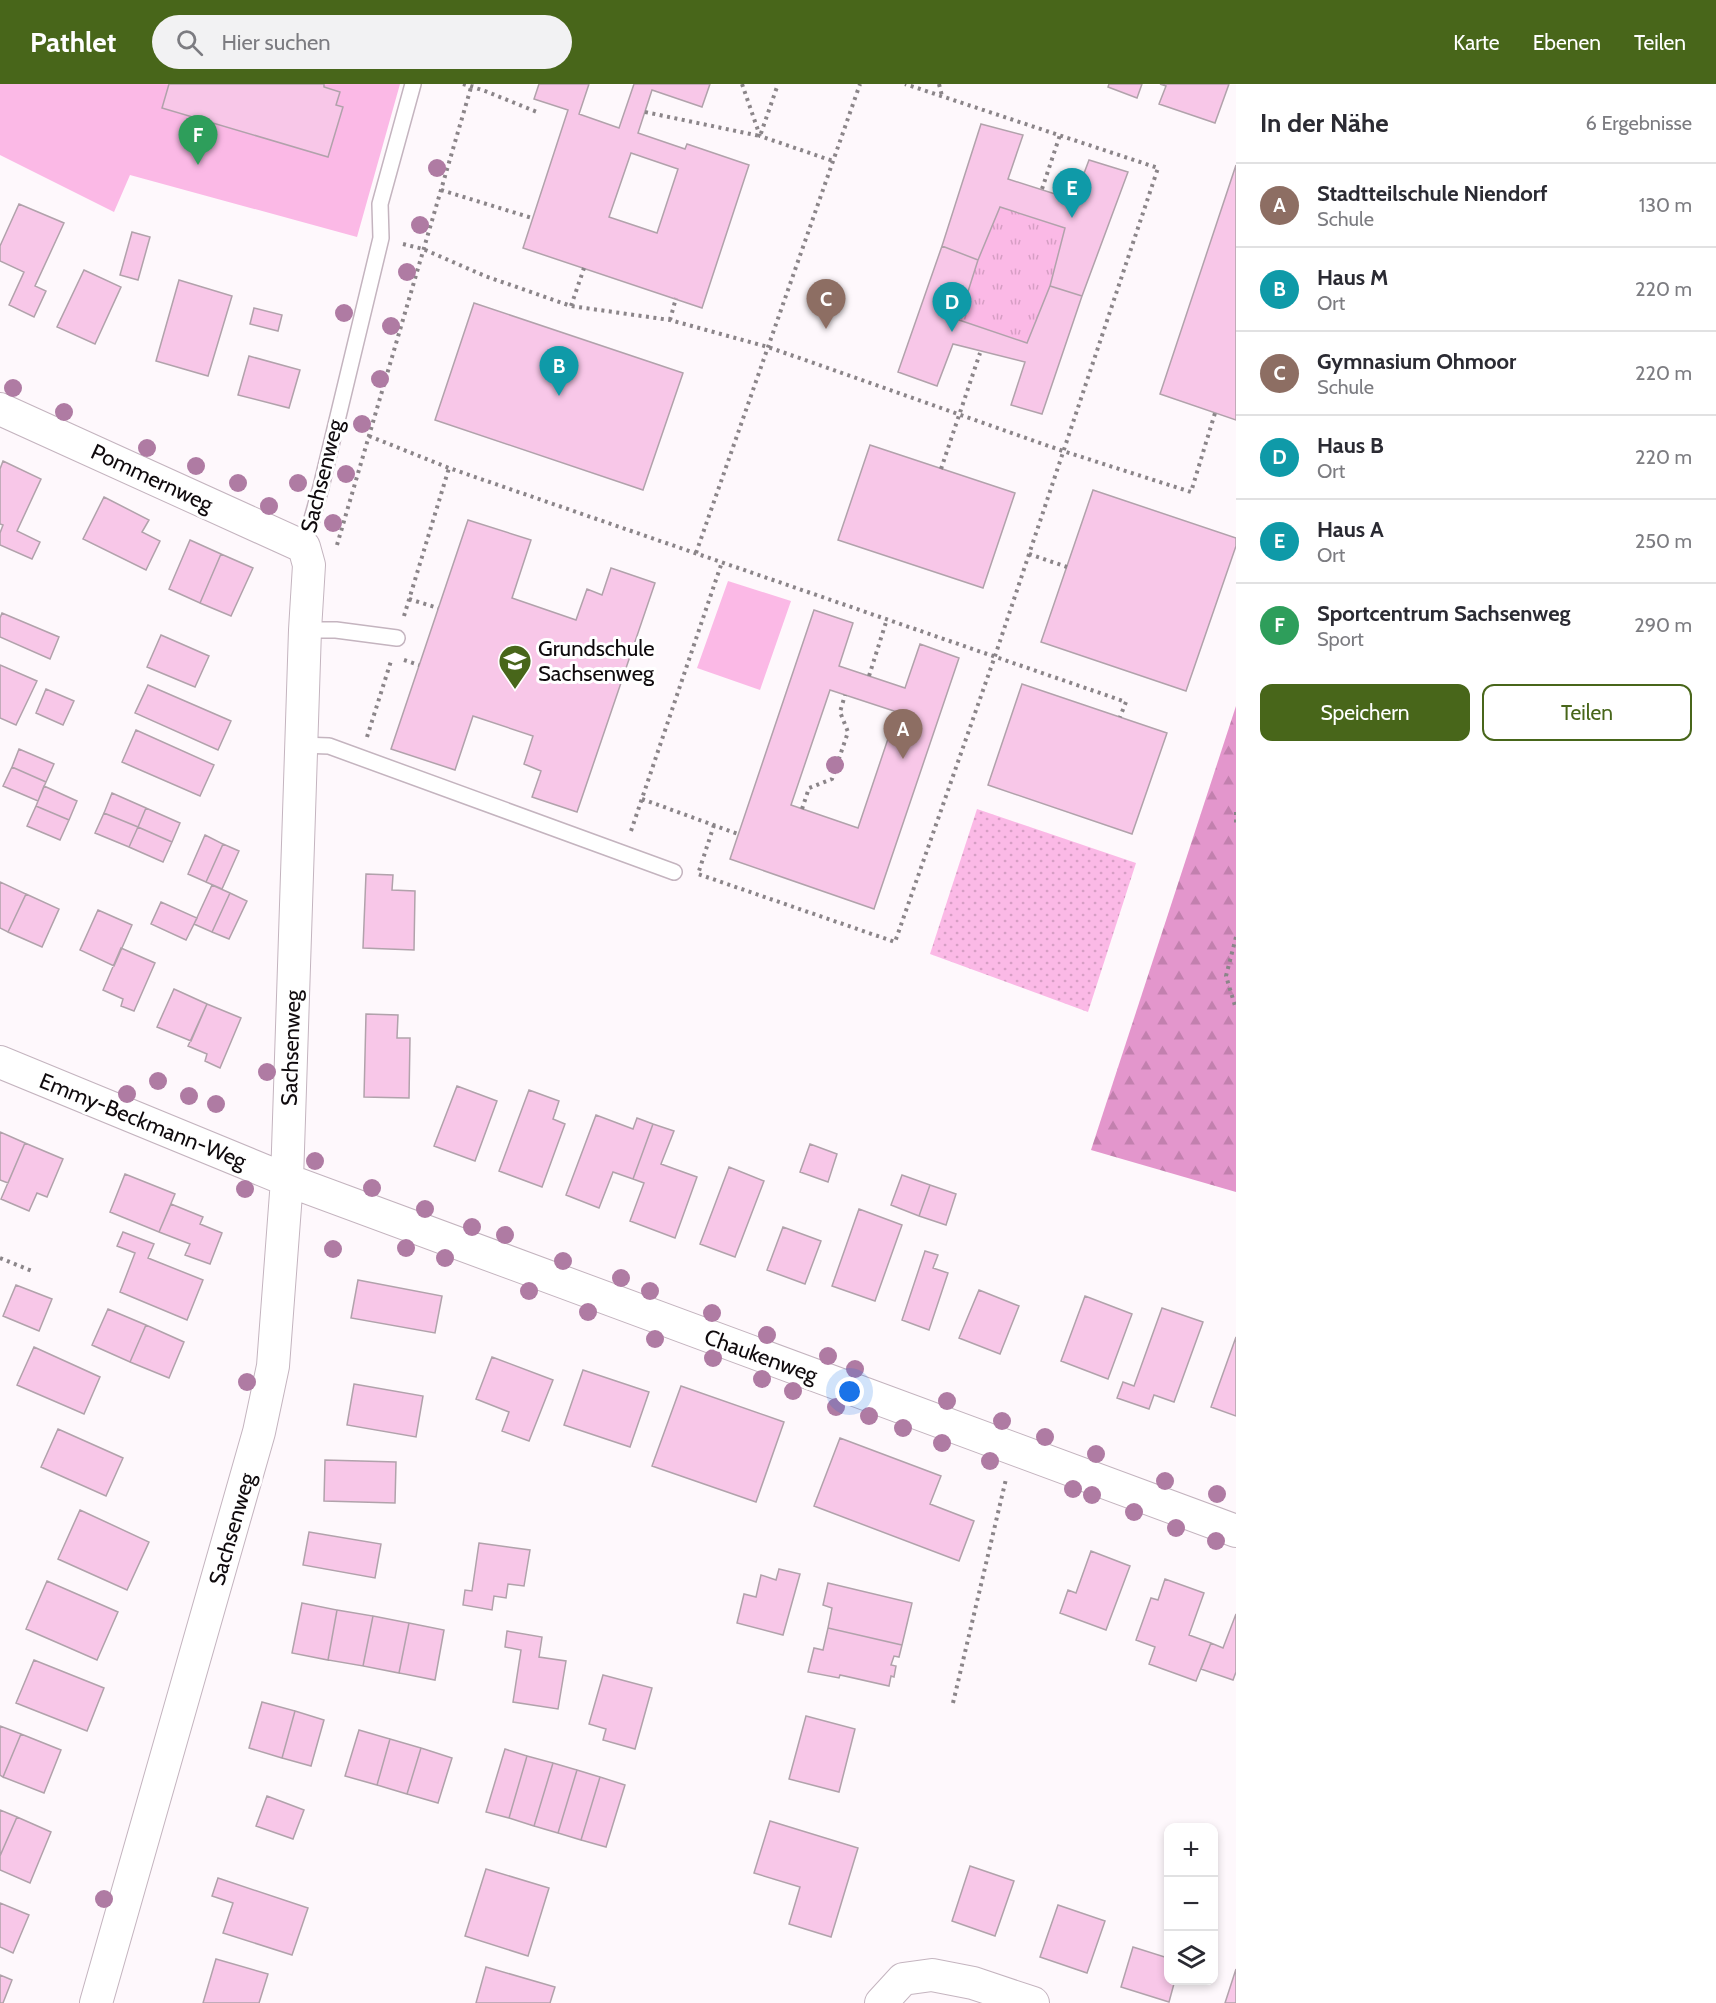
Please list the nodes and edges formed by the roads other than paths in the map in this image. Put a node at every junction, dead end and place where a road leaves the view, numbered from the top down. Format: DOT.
graph roads {
  1 [pos="413,84"];
  2 [pos="0,409"];
  3 [pos="307,556"];
  4 [pos="305,630"];
  5 [pos="397,638"];
  6 [pos="301,745"];
  7 [pos="675,872"];
  8 [pos="0,1062"];
  9 [pos="287,1180"];
  10 [pos="1236,1531"];
  11 [pos="96,2003"];
  12 [pos="881,2003"];
  13 [pos="1033,2003"];
  1 -- 3 [label="lane, Sachsenweg"];
  2 -- 3 [label="street, Pommernweg"];
  3 -- 4 [label="street, Sachsenweg"];
  4 -- 5 [label="lane"];
  4 -- 6 [label="street, Sachsenweg"];
  6 -- 7 [label="lane"];
  6 -- 9 [label="street, Sachsenweg"];
  8 -- 9 [label="street, Emmy-Beckmann-Weg"];
  9 -- 10 [label="street, Chaukenweg"];
  9 -- 11 [label="street, Sachsenweg"];
  12 -- 13 [label="street"];
}
